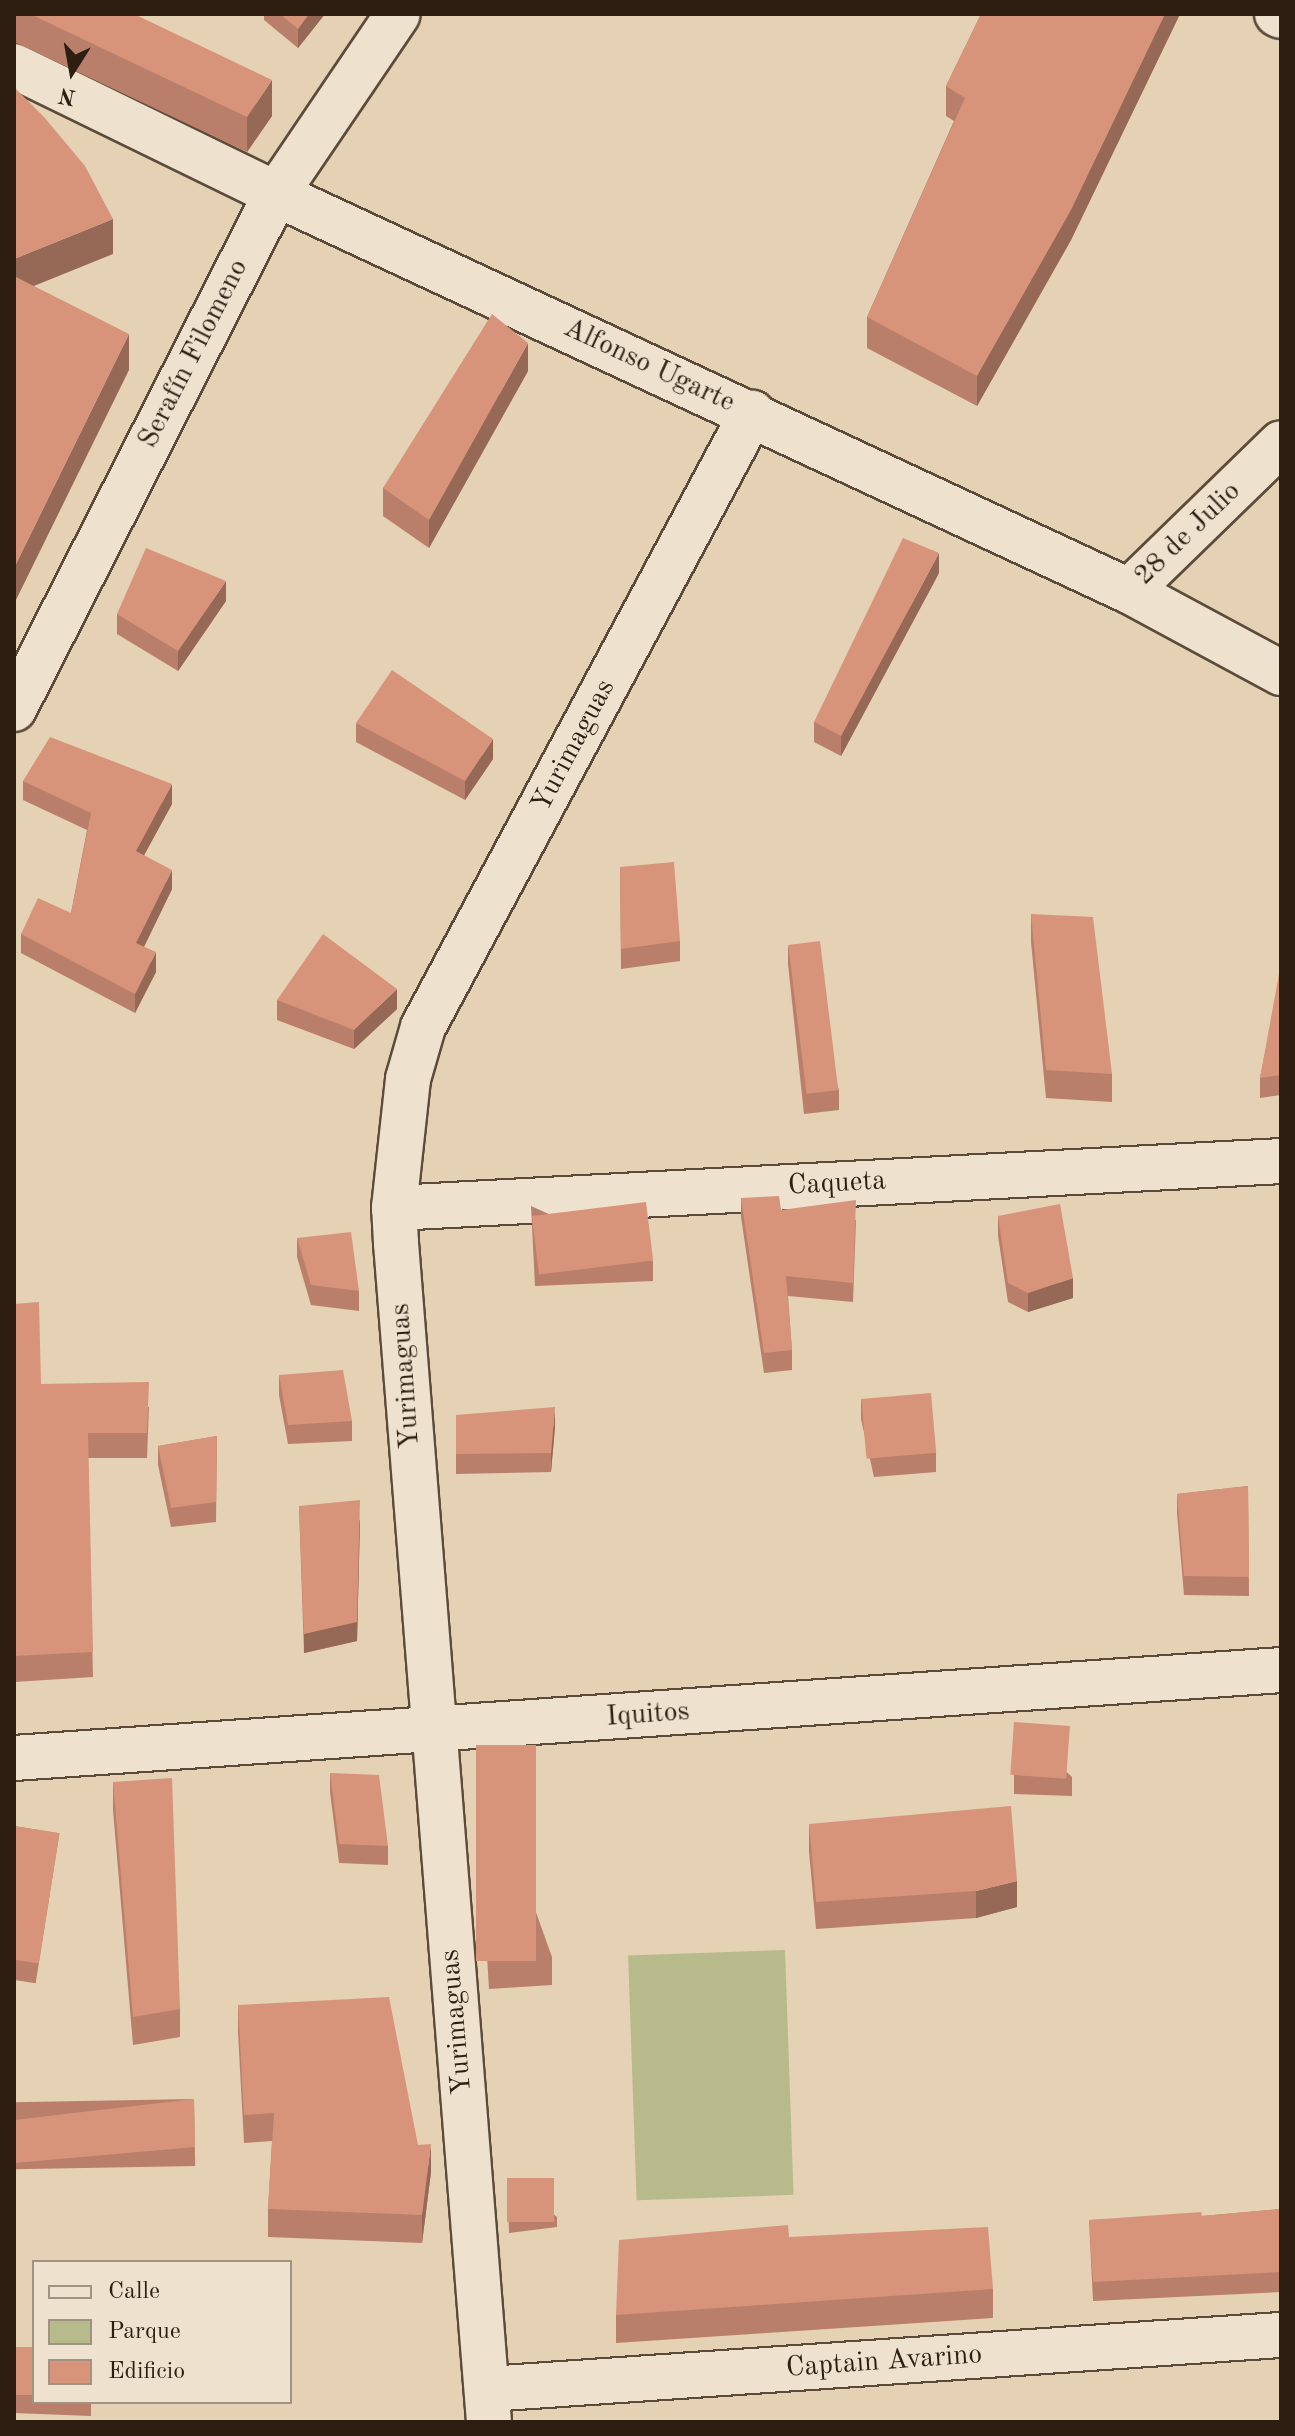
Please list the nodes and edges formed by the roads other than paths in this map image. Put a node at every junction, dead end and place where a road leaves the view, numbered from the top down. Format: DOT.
graph roads {
  1 [pos="398,14"];
  2 [pos="14,66"];
  3 [pos="276,194"];
  4 [pos="752,413"];
  5 [pos="1281,443"];
  6 [pos="1129,591"];
  7 [pos="1281,673"];
  8 [pos="14,709"];
  9 [pos="1281,1161"];
  10 [pos="394,1208"];
  11 [pos="1281,1670"];
  12 [pos="434,1731"];
  13 [pos="14,1758"];
  14 [pos="1281,2335"];
  15 [pos="488,2405"];
  1 -- 3 [label="street, Serafín Filomeno"];
  2 -- 3 [label="street, Alfonso Ugarte"];
  3 -- 4 [label="street, Alfonso Ugarte"];
  3 -- 8 [label="street, Serafín Filomeno"];
  4 -- 6 [label="street, Alfonso Ugarte"];
  4 -- 10 [label="street, Yurimaguas"];
  5 -- 6 [label="street, 28 de Julio"];
  6 -- 7 [label="street, Alfonso Ugarte"];
  9 -- 10 [label="street, Caqueta"];
  10 -- 12 [label="street, Yurimaguas"];
  11 -- 12 [label="street, Iquitos"];
  12 -- 13 [label="street, Iquitos"];
  12 -- 15 [label="street, Yurimaguas"];
  14 -- 15 [label="street, Captain Avarino"];
}
